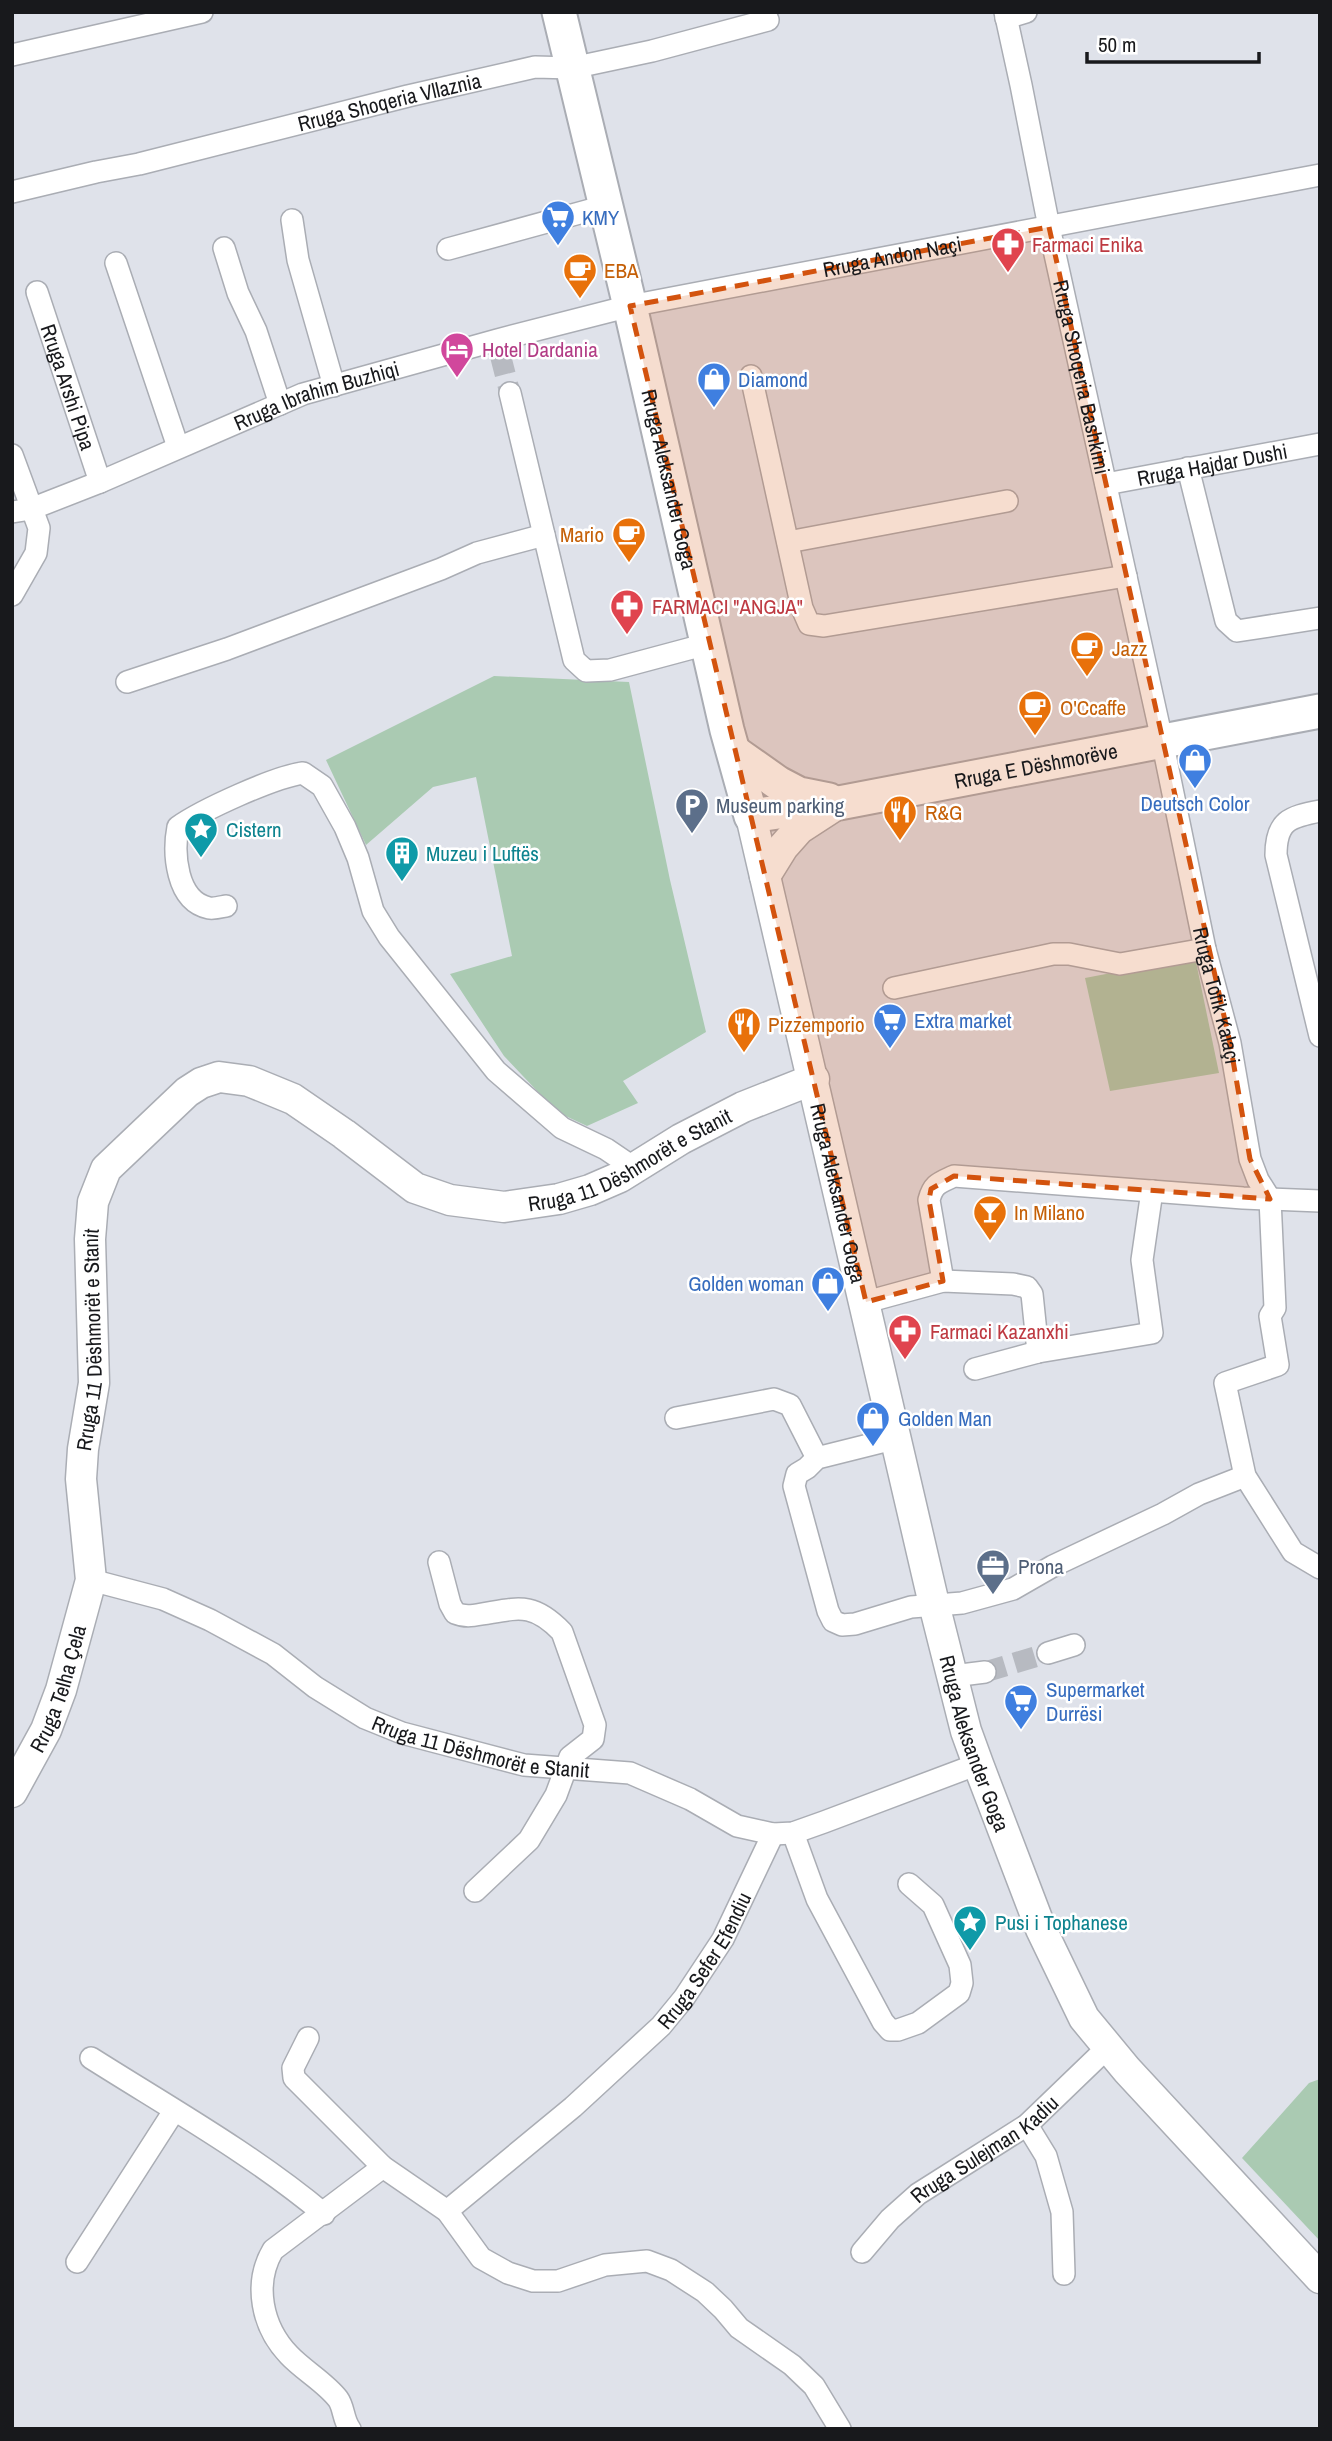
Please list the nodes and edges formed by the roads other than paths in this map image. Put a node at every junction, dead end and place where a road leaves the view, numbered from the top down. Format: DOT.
graph roads {
  1 [pos="202,12"];
  2 [pos="559,12"];
  3 [pos="1012,14"];
  4 [pos="768,20"];
  5 [pos="12,55"];
  6 [pos="572,68"];
  7 [pos="1320,176"];
  8 [pos="12,192"];
  9 [pos="605,206"];
  10 [pos="292,220"];
  11 [pos="1049,227"];
  12 [pos="224,248"];
  13 [pos="448,249"];
  14 [pos="116,263"];
  15 [pos="37,292"];
  16 [pos="630,306"];
  17 [pos="751,376"];
  18 [pos="334,386"];
  19 [pos="510,393"];
  20 [pos="280,404"];
  21 [pos="1320,444"];
  22 [pos="178,447"];
  23 [pos="12,455"];
  24 [pos="1188,468"];
  25 [pos="100,482"];
  26 [pos="1106,484"];
  27 [pos="1007,500"];
  28 [pos="22,510"];
  29 [pos="544,536"];
  30 [pos="788,542"];
  31 [pos="1126,576"];
  32 [pos="12,595"];
  33 [pos="1320,618"];
  34 [pos="708,644"];
  35 [pos="127,682"];
  36 [pos="1320,710"];
  37 [pos="1162,740"];
  38 [pos="734,752"];
  39 [pos="839,803"];
  40 [pos="1320,811"];
  41 [pos="751,816"];
  42 [pos="765,876"];
  43 [pos="226,906"];
  44 [pos="1205,949"];
  45 [pos="894,988"];
  46 [pos="1320,1036"];
  47 [pos="814,1079"];
  48 [pos="634,1168"];
  49 [pos="1152,1191"];
  50 [pos="1270,1199"];
  51 [pos="1320,1201"];
  52 [pos="943,1281"];
  53 [pos="866,1302"];
  54 [pos="1038,1353"];
  55 [pos="975,1369"];
  56 [pos="676,1418"];
  57 [pos="897,1438"];
  58 [pos="817,1458"];
  59 [pos="1245,1476"];
  60 [pos="439,1562"];
  61 [pos="1320,1568"];
  62 [pos="91,1580"];
  63 [pos="934,1604"];
  64 [pos="1073,1645"];
  65 [pos="1048,1653"];
  66 [pos="985,1672"];
  67 [pos="953,1676"];
  68 [pos="978,1764"];
  69 [pos="564,1768"];
  70 [pos="12,1791"];
  71 [pos="783,1833"];
  72 [pos="909,1884"];
  73 [pos="475,1891"];
  74 [pos="308,2038"];
  75 [pos="1108,2047"];
  76 [pos="91,2058"];
  77 [pos="174,2111"];
  78 [pos="1027,2125"];
  79 [pos="383,2167"];
  80 [pos="447,2211"];
  81 [pos="324,2214"];
  82 [pos="862,2252"];
  83 [pos="77,2262"];
  84 [pos="1064,2274"];
  85 [pos="1320,2278"];
  86 [pos="350,2429"];
  87 [pos="840,2429"];
  1 -- 5 [label="street"];
  2 -- 6 [label="main road, Rruga Aleksander Goga"];
  3 -- 11 [label="street, Rruga Shoqeria Bashkimi"];
  4 -- 6 [label="street, Rruga Shoqeria Vllaznia"];
  6 -- 8 [label="street, Rruga Shoqeria Vllaznia"];
  6 -- 9 [label="main road, Rruga Aleksander Goga"];
  7 -- 11 [label="street, Rruga Andon Naçi"];
  9 -- 13 [label="street"];
  9 -- 16 [label="main road, Rruga Aleksander Goga"];
  10 -- 18 [label="street"];
  11 -- 16 [label="street, Rruga Andon Naçi"];
  11 -- 26 [label="street, Rruga Shoqeria Bashkimi"];
  12 -- 20 [label="street"];
  14 -- 22 [label="street"];
  15 -- 25 [label="street, Rruga Arshi Pipa"];
  16 -- 18 [label="street, Rruga Ibrahim Buzhiqi"];
  16 -- 34 [label="main road, Rruga Aleksander Goga"];
  17 -- 30 [label="street"];
  18 -- 20 [label="street, Rruga Ibrahim Buzhiqi"];
  19 -- 29 [label="street"];
  20 -- 22 [label="street, Rruga Ibrahim Buzhiqi"];
  21 -- 24 [label="street, Rruga Hajdar Dushi"];
  22 -- 25 [label="street, Rruga Ibrahim Buzhiqi"];
  23 -- 28 [label="street"];
  24 -- 26 [label="street, Rruga Hajdar Dushi"];
  24 -- 33 [label="street"];
  25 -- 28 [label="street, Rruga Ibrahim Buzhiqi"];
  26 -- 31 [label="street, Rruga Shoqeria Bashkimi"];
  27 -- 30 [label="street"];
  28 -- 32 [label="street"];
  29 -- 34 [label="street"];
  29 -- 35 [label="street"];
  30 -- 31 [label="street"];
  31 -- 37 [label="street, Rruga Shoqeria Bashkimi"];
  34 -- 38 [label="main road, Rruga Aleksander Goga"];
  36 -- 37 [label="main road, Rruga E Dëshmorëve"];
  37 -- 39 [label="main road, Rruga E Dëshmorëve"];
  37 -- 44 [label="street, Rruga Tofik Kalaçi"];
  38 -- 39 [label="main road"];
  38 -- 41 [label="main road, Rruga Aleksander Goga"];
  39 -- 41 [label="main road, Rruga E Dëshmorëve"];
  39 -- 42 [label="main road"];
  40 -- 46 [label="street"];
  41 -- 42 [label="main road, Rruga Aleksander Goga"];
  42 -- 47 [label="main road, Rruga Aleksander Goga"];
  43 -- 48 [label="street"];
  44 -- 45 [label="street"];
  44 -- 50 [label="street, Rruga Tofik Kalaçi"];
  47 -- 48 [label="main road, Rruga 11 Dëshmorët e Stanit"];
  47 -- 53 [label="main road, Rruga Aleksander Goga"];
  48 -- 62 [label="main road, Rruga 11 Dëshmorët e Stanit"];
  49 -- 50 [label="street"];
  49 -- 52 [label="street"];
  49 -- 54 [label="street"];
  50 -- 51 [label="street"];
  50 -- 59 [label="street"];
  52 -- 53 [label="street"];
  52 -- 54 [label="street"];
  53 -- 57 [label="main road, Rruga Aleksander Goga"];
  54 -- 55 [label="street"];
  56 -- 58 [label="street"];
  57 -- 58 [label="street"];
  57 -- 63 [label="main road, Rruga Aleksander Goga"];
  58 -- 63 [label="street"];
  59 -- 61 [label="street"];
  59 -- 63 [label="street"];
  60 -- 69 [label="street"];
  62 -- 69 [label="street, Rruga 11 Dëshmorët e Stanit"];
  62 -- 70 [label="main road, Rruga Telha Çela"];
  63 -- 67 [label="main road, Rruga Aleksander Goga"];
  64 -- 65 [label="street"];
  66 -- 67 [label="street"];
  67 -- 68 [label="main road, Rruga Aleksander Goga"];
  68 -- 71 [label="street"];
  68 -- 75 [label="main road, Rruga Aleksander Goga"];
  69 -- 71 [label="street, Rruga 11 Dëshmorët e Stanit"];
  69 -- 73 [label="street"];
  71 -- 72 [label="street"];
  71 -- 80 [label="street, Rruga Sefer Efendiu"];
  74 -- 79 [label="street"];
  75 -- 78 [label="street, Rruga Sulejman Kadiu"];
  75 -- 85 [label="main road, Rruga Aleksander Goga"];
  76 -- 77 [label="street"];
  77 -- 81 [label="street"];
  77 -- 83 [label="street"];
  78 -- 82 [label="street, Rruga Sulejman Kadiu"];
  78 -- 84 [label="street"];
  79 -- 80 [label="street"];
  79 -- 81 [label="street"];
  80 -- 87 [label="street"];
  81 -- 86 [label="street"];
}
